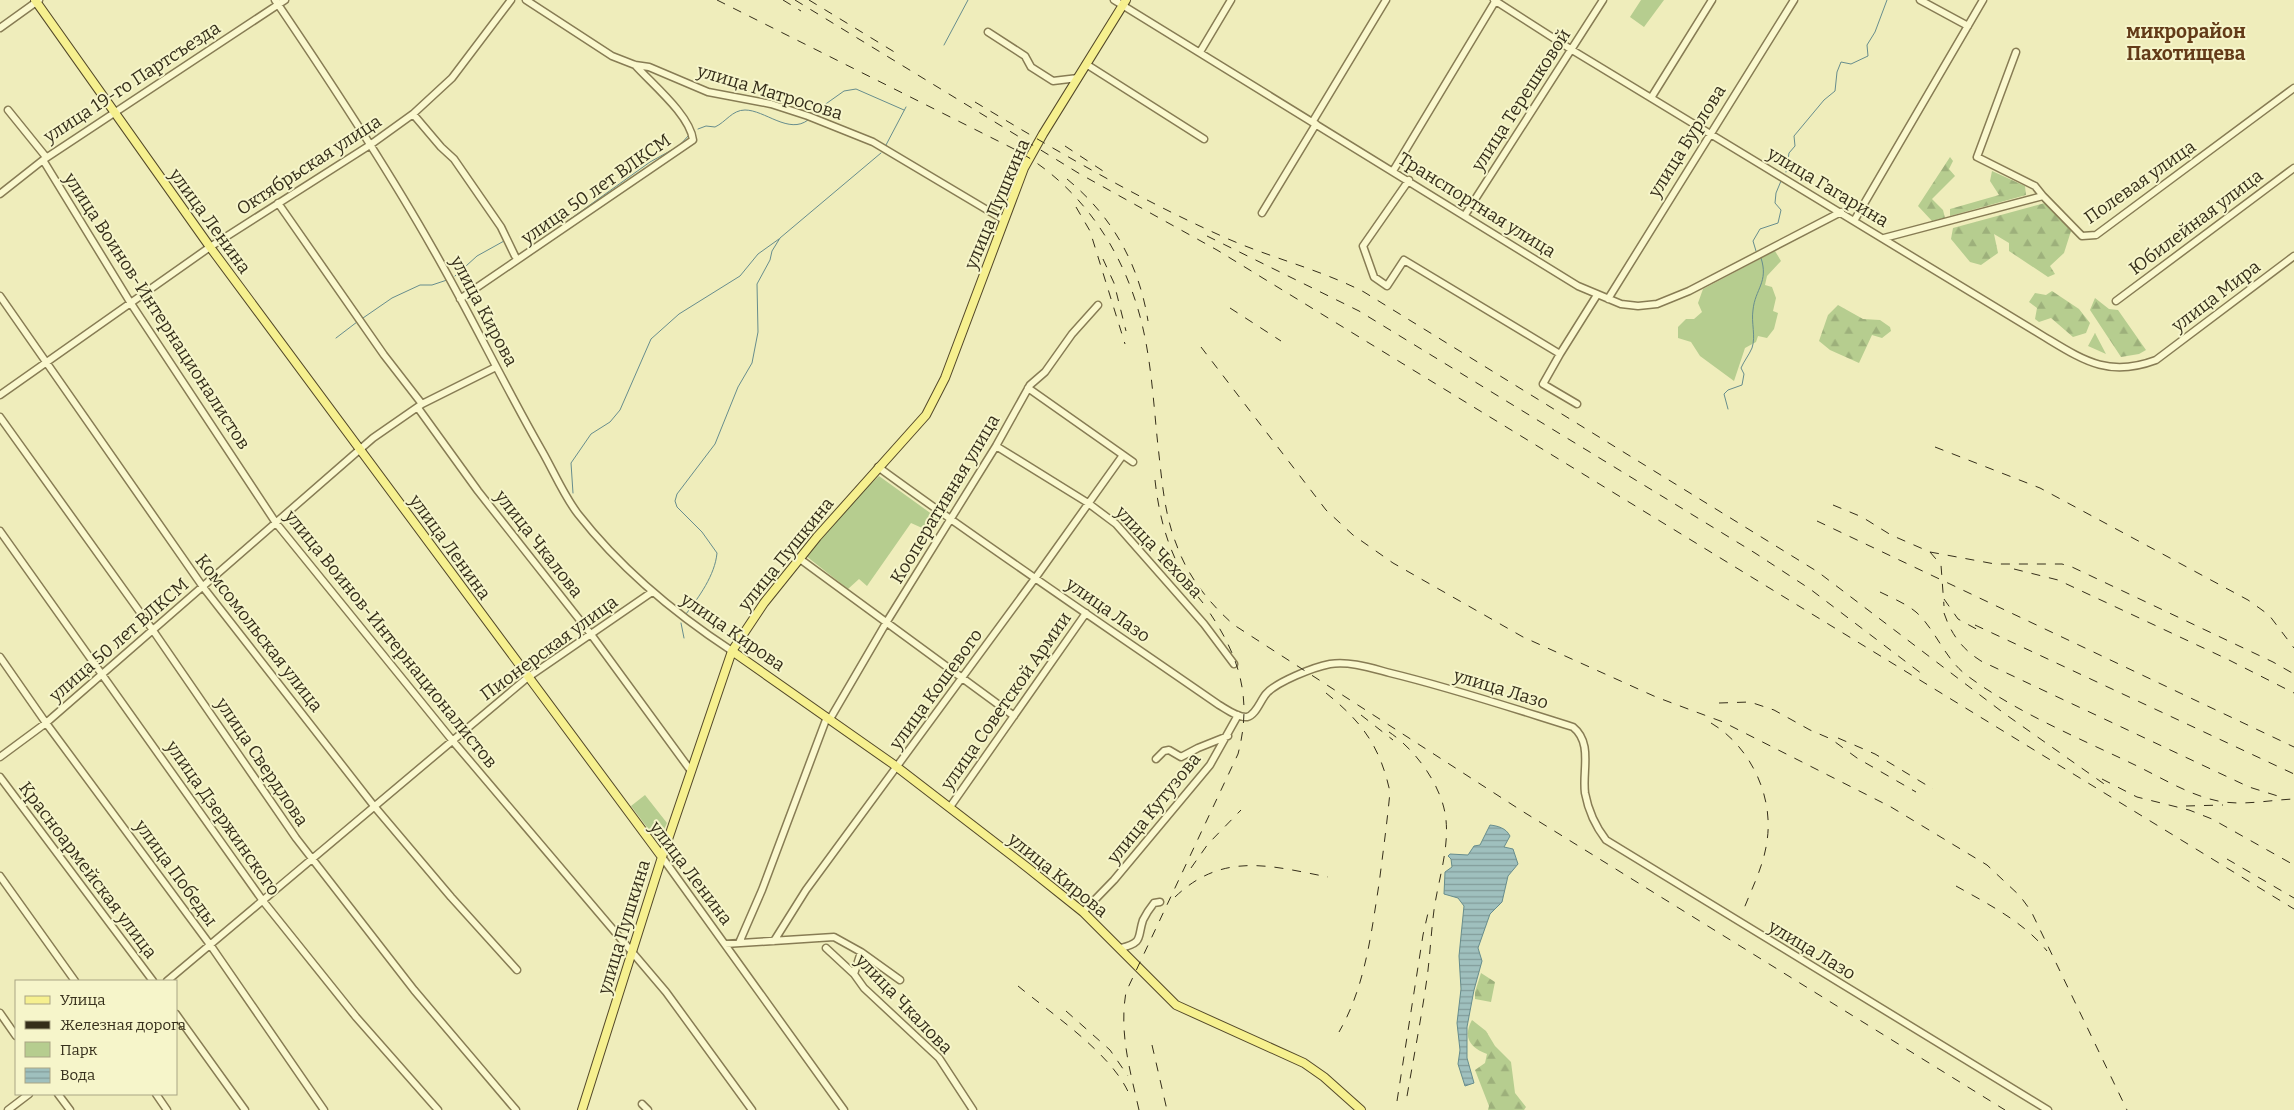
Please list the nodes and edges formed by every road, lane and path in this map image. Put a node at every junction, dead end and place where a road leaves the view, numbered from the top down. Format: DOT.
graph roads {
  1 [pos="285,0"];
  2 [pos="511,0"];
  3 [pos="526,0"];
  4 [pos="1114,0"];
  5 [pos="1231,0"];
  6 [pos="1386,0"];
  7 [pos="1495,0"];
  8 [pos="1602,0"];
  9 [pos="1712,0"];
  10 [pos="1794,0"];
  11 [pos="1920,0"];
  12 [pos="1983,0"];
  13 [pos="36,1"];
  14 [pos="276,3"];
  15 [pos="1125,3"];
  16 [pos="1968,26"];
  17 [pos="0,28"];
  18 [pos="988,32"];
  19 [pos="1572,50"];
  20 [pos="1200,52"];
  21 [pos="2016,52"];
  22 [pos="1086,64"];
  23 [pos="635,65"];
  24 [pos="1078,78"];
  25 [pos="2294,88"];
  26 [pos="1651,98"];
  27 [pos="8,110"];
  28 [pos="113,113"];
  29 [pos="413,114"];
  30 [pos="1315,123"];
  31 [pos="1710,133"];
  32 [pos="1204,139"];
  33 [pos="370,145"];
  34 [pos="45,159"];
  35 [pos="2294,168"];
  36 [pos="1394,171"];
  37 [pos="1408,180"];
  38 [pos="0,194"];
  39 [pos="2043,196"];
  40 [pos="278,203"];
  41 [pos="1841,212"];
  42 [pos="1262,213"];
  43 [pos="1465,215"];
  44 [pos="1004,220"];
  45 [pos="1854,221"];
  46 [pos="1884,238"];
  47 [pos="210,247"];
  48 [pos="515,256"];
  49 [pos="2294,256"];
  50 [pos="1597,294"];
  51 [pos="0,296"];
  52 [pos="1608,299"];
  53 [pos="460,300"];
  54 [pos="2116,301"];
  55 [pos="130,302"];
  56 [pos="1098,305"];
  57 [pos="1560,354"];
  58 [pos="2156,360"];
  59 [pos="46,362"];
  60 [pos="496,367"];
  61 [pos="1028,388"];
  62 [pos="0,395"];
  63 [pos="1577,404"];
  64 [pos="420,406"];
  65 [pos="0,417"];
  66 [pos="996,446"];
  67 [pos="359,449"];
  68 [pos="1123,455"];
  69 [pos="1134,462"];
  70 [pos="878,467"];
  71 [pos="1088,503"];
  72 [pos="950,520"];
  73 [pos="276,523"];
  74 [pos="0,531"];
  75 [pos="800,559"];
  76 [pos="1036,577"];
  77 [pos="203,587"];
  78 [pos="652,592"];
  79 [pos="1086,613"];
  80 [pos="886,623"];
  81 [pos="152,629"];
  82 [pos="590,634"];
  83 [pos="732,651"];
  84 [pos="0,656"];
  85 [pos="1234,664"];
  86 [pos="103,674"];
  87 [pos="527,678"];
  88 [pos="962,678"];
  89 [pos="1238,715"];
  90 [pos="1014,716"];
  91 [pos="829,718"];
  92 [pos="46,723"];
  93 [pos="1228,736"];
  94 [pos="452,740"];
  95 [pos="0,757"];
  96 [pos="1156,759"];
  97 [pos="897,767"];
  98 [pos="691,771"];
  99 [pos="0,777"];
  100 [pos="374,806"];
  101 [pos="950,806"];
  102 [pos="662,857"];
  103 [pos="313,860"];
  104 [pos="0,876"];
  105 [pos="264,901"];
  106 [pos="1160,902"];
  107 [pos="1083,912"];
  108 [pos="774,941"];
  109 [pos="739,943"];
  110 [pos="725,944"];
  111 [pos="211,946"];
  112 [pos="826,948"];
  113 [pos="1121,948"];
  114 [pos="861,952"];
  115 [pos="632,954"];
  116 [pos="517,970"];
  117 [pos="854,974"];
  118 [pos="74,980"];
  119 [pos="152,980"];
  120 [pos="168,980"];
  121 [pos="900,980"];
  122 [pos="0,1013"];
  123 [pos="178,1017"];
  124 [pos="15,1035"];
  125 [pos="28,1095"];
  126 [pos="59,1095"];
  127 [pos="157,1095"];
  128 [pos="642,1104"];
  129 [pos="8,1110"];
  130 [pos="70,1110"];
  131 [pos="167,1110"];
  132 [pos="245,1110"];
  133 [pos="324,1110"];
  134 [pos="438,1110"];
  135 [pos="516,1110"];
  136 [pos="582,1110"];
  137 [pos="648,1110"];
  138 [pos="752,1110"];
  139 [pos="844,1110"];
  140 [pos="973,1110"];
  141 [pos="1361,1110"];
  142 [pos="2048,1110"];
  1 -- 14 [label="street, улица 19-го Партсъезда"];
  2 -- 29 [label="street, Октябрьская улица"];
  3 -- 23 [label="street, улица Матросова"];
  4 -- 15 [label="street, Транспортная улица"];
  5 -- 20 [label="street"];
  6 -- 30 [label="street"];
  7 -- 19 [label="street, улица Гагарина"];
  7 -- 36 [label="street"];
  8 -- 19 [label="street, улица Терешковой"];
  9 -- 26 [label="street"];
  10 -- 31 [label="street, улица Бурлова"];
  11 -- 16 [label="street"];
  12 -- 16 [label="street"];
  13 -- 17 [label="street"];
  13 -- 28 [label="main road, улица Ленина"];
  14 -- 28 [label="street, улица 19-го Партсъезда"];
  14 -- 33 [label="street, улица Кирова"];
  15 -- 20 [label="street, Транспортная улица"];
  15 -- 22 [label="main road, улица Пушкина"];
  16 -- 45 [label="street"];
  18 -- 24 [label="street"];
  19 -- 26 [label="street, улица Гагарина"];
  19 -- 43 [label="street, улица Терешковой"];
  20 -- 30 [label="street, Транспортная улица"];
  21 -- 39 [label="street, Полевая улица"];
  22 -- 24 [label="main road, улица Пушкина"];
  22 -- 32 [label="street"];
  23 -- 44 [label="street, улица Матросова"];
  23 -- 53 [label="street, улица 50 лет ВЛКСМ"];
  24 -- 44 [label="main road, улица Пушкина"];
  25 -- 39 [label="street, Полевая улица"];
  26 -- 31 [label="street, улица Гагарина"];
  27 -- 34 [label="street, улица Воинов-Интернационалистов"];
  28 -- 34 [label="street, улица 19-го Партсъезда"];
  28 -- 47 [label="main road, улица Ленина"];
  29 -- 33 [label="street, Октябрьская улица"];
  29 -- 48 [label="street"];
  30 -- 36 [label="street, Транспортная улица"];
  30 -- 42 [label="street"];
  31 -- 41 [label="street, улица Гагарина"];
  31 -- 52 [label="street, улица Бурлова"];
  33 -- 40 [label="street, Октябрьская улица"];
  33 -- 53 [label="street, улица Кирова"];
  34 -- 38 [label="street, улица 19-го Партсъезда"];
  34 -- 55 [label="street, улица Воинов-Интернационалистов"];
  35 -- 54 [label="street, Юбилейная улица"];
  36 -- 37 [label="street, Транспортная улица"];
  37 -- 43 [label="street, Транспортная улица"];
  37 -- 57 [label="street"];
  39 -- 46 [label="street"];
  40 -- 47 [label="street, Октябрьская улица"];
  40 -- 64 [label="street, улица Чкалова"];
  41 -- 45 [label="street, улица Гагарина"];
  41 -- 52 [label="street, Транспортная улица"];
  43 -- 50 [label="street, Транспортная улица"];
  44 -- 70 [label="main road, улица Пушкина"];
  45 -- 46 [label="street, улица Гагарина"];
  46 -- 58 [label="street, улица Гагарина"];
  47 -- 55 [label="street, Октябрьская улица"];
  47 -- 67 [label="main road, улица Ленина"];
  49 -- 58 [label="street, улица Мира"];
  50 -- 52 [label="street, Транспортная улица"];
  50 -- 57 [label="street"];
  51 -- 59 [label="street, Комсомольская улица"];
  53 -- 60 [label="street, улица Кирова"];
  55 -- 59 [label="street, Октябрьская улица"];
  55 -- 73 [label="street, улица Воинов-Интернационалистов"];
  56 -- 61 [label="street, Кооперативная улица"];
  57 -- 63 [label="street"];
  59 -- 62 [label="street, Октябрьская улица"];
  59 -- 77 [label="street, Комсомольская улица"];
  60 -- 64 [label="street, улица 50 лет ВЛКСМ"];
  60 -- 78 [label="street, улица Кирова"];
  61 -- 66 [label="street, Кооперативная улица"];
  61 -- 68 [label="street"];
  64 -- 67 [label="street, улица 50 лет ВЛКСМ"];
  64 -- 82 [label="street, улица Чкалова"];
  65 -- 81 [label="street, улица Свердлова"];
  66 -- 71 [label="street, улица Чехова"];
  66 -- 72 [label="street, Кооперативная улица"];
  67 -- 73 [label="street, улица 50 лет ВЛКСМ"];
  67 -- 87 [label="main road, улица Ленина"];
  68 -- 69 [label="street"];
  68 -- 71 [label="street, улица Кошевого"];
  70 -- 72 [label="street, улица Лазо"];
  70 -- 75 [label="main road, улица Пушкина"];
  71 -- 76 [label="street, улица Кошевого"];
  71 -- 85 [label="street, улица Чехова"];
  72 -- 76 [label="street, улица Лазо"];
  72 -- 80 [label="street, Кооперативная улица"];
  73 -- 77 [label="street, улица 50 лет ВЛКСМ"];
  73 -- 94 [label="street, улица Воинов-Интернационалистов"];
  74 -- 86 [label="street, улица Дзержинского"];
  75 -- 80 [label="street"];
  75 -- 83 [label="main road, улица Пушкина"];
  76 -- 79 [label="street, улица Лазо"];
  76 -- 88 [label="street, улица Кошевого"];
  77 -- 81 [label="street, улица 50 лет ВЛКСМ"];
  77 -- 100 [label="street, Комсомольская улица"];
  78 -- 82 [label="street, Пионерская улица"];
  78 -- 83 [label="street, улица Кирова"];
  79 -- 89 [label="street, улица Лазо"];
  79 -- 90 [label="street, улица Советской Армии"];
  80 -- 88 [label="street"];
  80 -- 91 [label="street, Кооперативная улица"];
  81 -- 86 [label="street, улица 50 лет ВЛКСМ"];
  81 -- 103 [label="street, улица Свердлова"];
  82 -- 87 [label="street, Пионерская улица"];
  82 -- 98 [label="street, улица Чкалова"];
  83 -- 91 [label="main road, улица Кирова"];
  83 -- 98 [label="main road, улица Пушкина"];
  84 -- 92 [label="street, улица Победы"];
  86 -- 92 [label="street, улица 50 лет ВЛКСМ"];
  86 -- 105 [label="street, улица Дзержинского"];
  87 -- 94 [label="street, Пионерская улица"];
  87 -- 102 [label="main road, улица Ленина"];
  88 -- 90 [label="street"];
  88 -- 97 [label="street, улица Кошевого"];
  89 -- 93 [label="street, улица Кутузова"];
  89 -- 142 [label="street, улица Лазо"];
  90 -- 101 [label="street, улица Советской Армии"];
  91 -- 97 [label="main road, улица Кирова"];
  91 -- 109 [label="street, Кооперативная улица"];
  92 -- 95 [label="street, улица 50 лет ВЛКСМ"];
  92 -- 111 [label="street, улица Победы"];
  93 -- 96 [label="street"];
  93 -- 107 [label="street, улица Кутузова"];
  94 -- 100 [label="street, Пионерская улица"];
  94 -- 115 [label="street, улица Воинов-Интернационалистов"];
  97 -- 101 [label="main road, улица Кирова"];
  97 -- 108 [label="street, улица Кошевого"];
  98 -- 102 [label="main road, улица Пушкина"];
  99 -- 119 [label="street, Красноармейская улица"];
  100 -- 103 [label="street, Пионерская улица"];
  100 -- 116 [label="street, Комсомольская улица"];
  101 -- 107 [label="main road, улица Кирова"];
  102 -- 110 [label="street, улица Ленина"];
  102 -- 115 [label="main road, улица Пушкина"];
  103 -- 105 [label="street, Пионерская улица"];
  103 -- 135 [label="street, улица Свердлова"];
  104 -- 118 [label="street"];
  105 -- 111 [label="street, Пионерская улица"];
  105 -- 134 [label="street, улица Дзержинского"];
  106 -- 113 [label="street"];
  107 -- 113 [label="main road, улица Кирова"];
  108 -- 109 [label="street"];
  108 -- 114 [label="street"];
  109 -- 110 [label="street"];
  110 -- 139 [label="street, улица Ленина"];
  111 -- 120 [label="street, Пионерская улица"];
  111 -- 133 [label="street, улица Победы"];
  112 -- 117 [label="street, улица Чкалова"];
  113 -- 141 [label="main road, улица Кирова"];
  114 -- 117 [label="street"];
  114 -- 121 [label="street"];
  115 -- 136 [label="main road, улица Пушкина"];
  115 -- 138 [label="street, улица Воинов-Интернационалистов"];
  117 -- 140 [label="street, улица Чкалова"];
  122 -- 124 [label="street"];
  123 -- 132 [label="street"];
  125 -- 129 [label="street"];
  126 -- 130 [label="street"];
  127 -- 131 [label="street"];
  128 -- 137 [label="street"];
}
